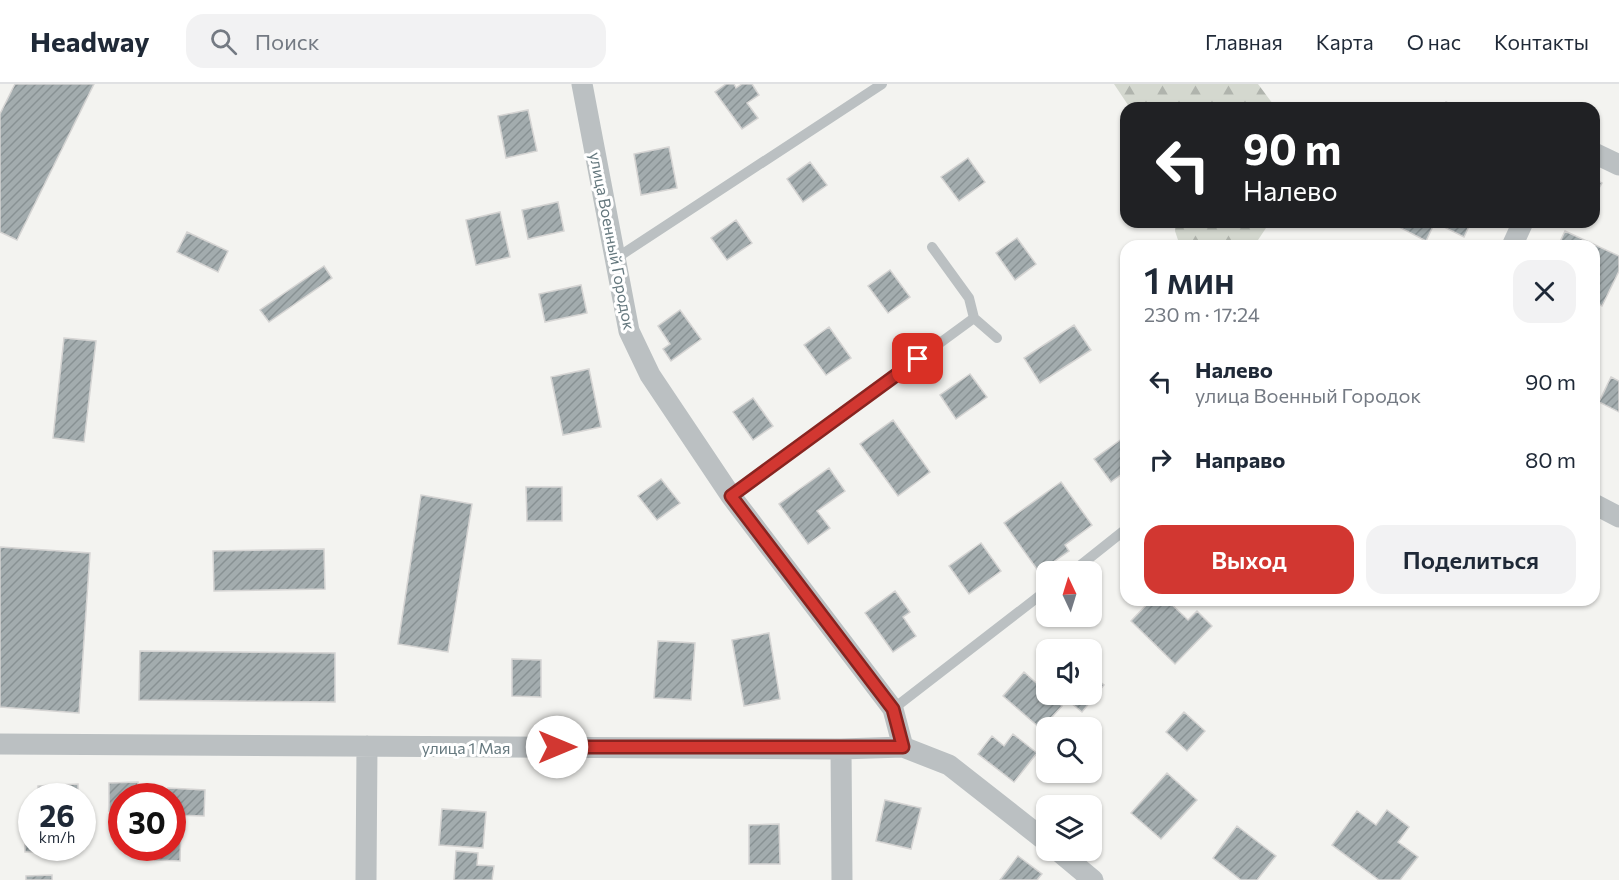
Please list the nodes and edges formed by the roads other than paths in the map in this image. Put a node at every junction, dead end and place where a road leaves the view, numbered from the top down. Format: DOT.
graph roads {
  1 [pos="582,84"];
  2 [pos="882,84"];
  3 [pos="1600,156"];
  4 [pos="1619,165"];
  5 [pos="932,247"];
  6 [pos="615,259"];
  7 [pos="974,318"];
  8 [pos="997,338"];
  9 [pos="731,496"];
  10 [pos="1600,507"];
  11 [pos="1619,517"];
  12 [pos="1120,535"];
  13 [pos="1086,561"];
  14 [pos="1036,598"];
  15 [pos="893,709"];
  16 [pos="0,744"];
  17 [pos="367,746"];
  18 [pos="903,747"];
  19 [pos="841,749"];
  20 [pos="1036,833"];
  21 [pos="1070,861"];
  22 [pos="366,880"];
  23 [pos="843,880"];
  24 [pos="1093,880"];
  1 -- 6 [label="street, улица Военный Городок"];
  2 -- 6 [label="lane"];
  3 -- 4 [label="street"];
  5 -- 7 [label="lane"];
  6 -- 9 [label="street, улица Военный Городок"];
  7 -- 8 [label="lane"];
  7 -- 9 [label="lane"];
  9 -- 15 [label="street, улица Военный Городок"];
  10 -- 11 [label="street"];
  12 -- 13 [label="lane"];
  14 -- 15 [label="lane"];
  15 -- 18 [label="street, улица Военный Городок"];
  16 -- 17 [label="street, улица 1 Мая"];
  17 -- 19 [label="street, улица 1 Мая"];
  17 -- 22 [label="street"];
  18 -- 19 [label="street, улица 1 Мая"];
  18 -- 20 [label="street, улица 1 Мая"];
  19 -- 23 [label="street"];
  21 -- 24 [label="street"];
}
